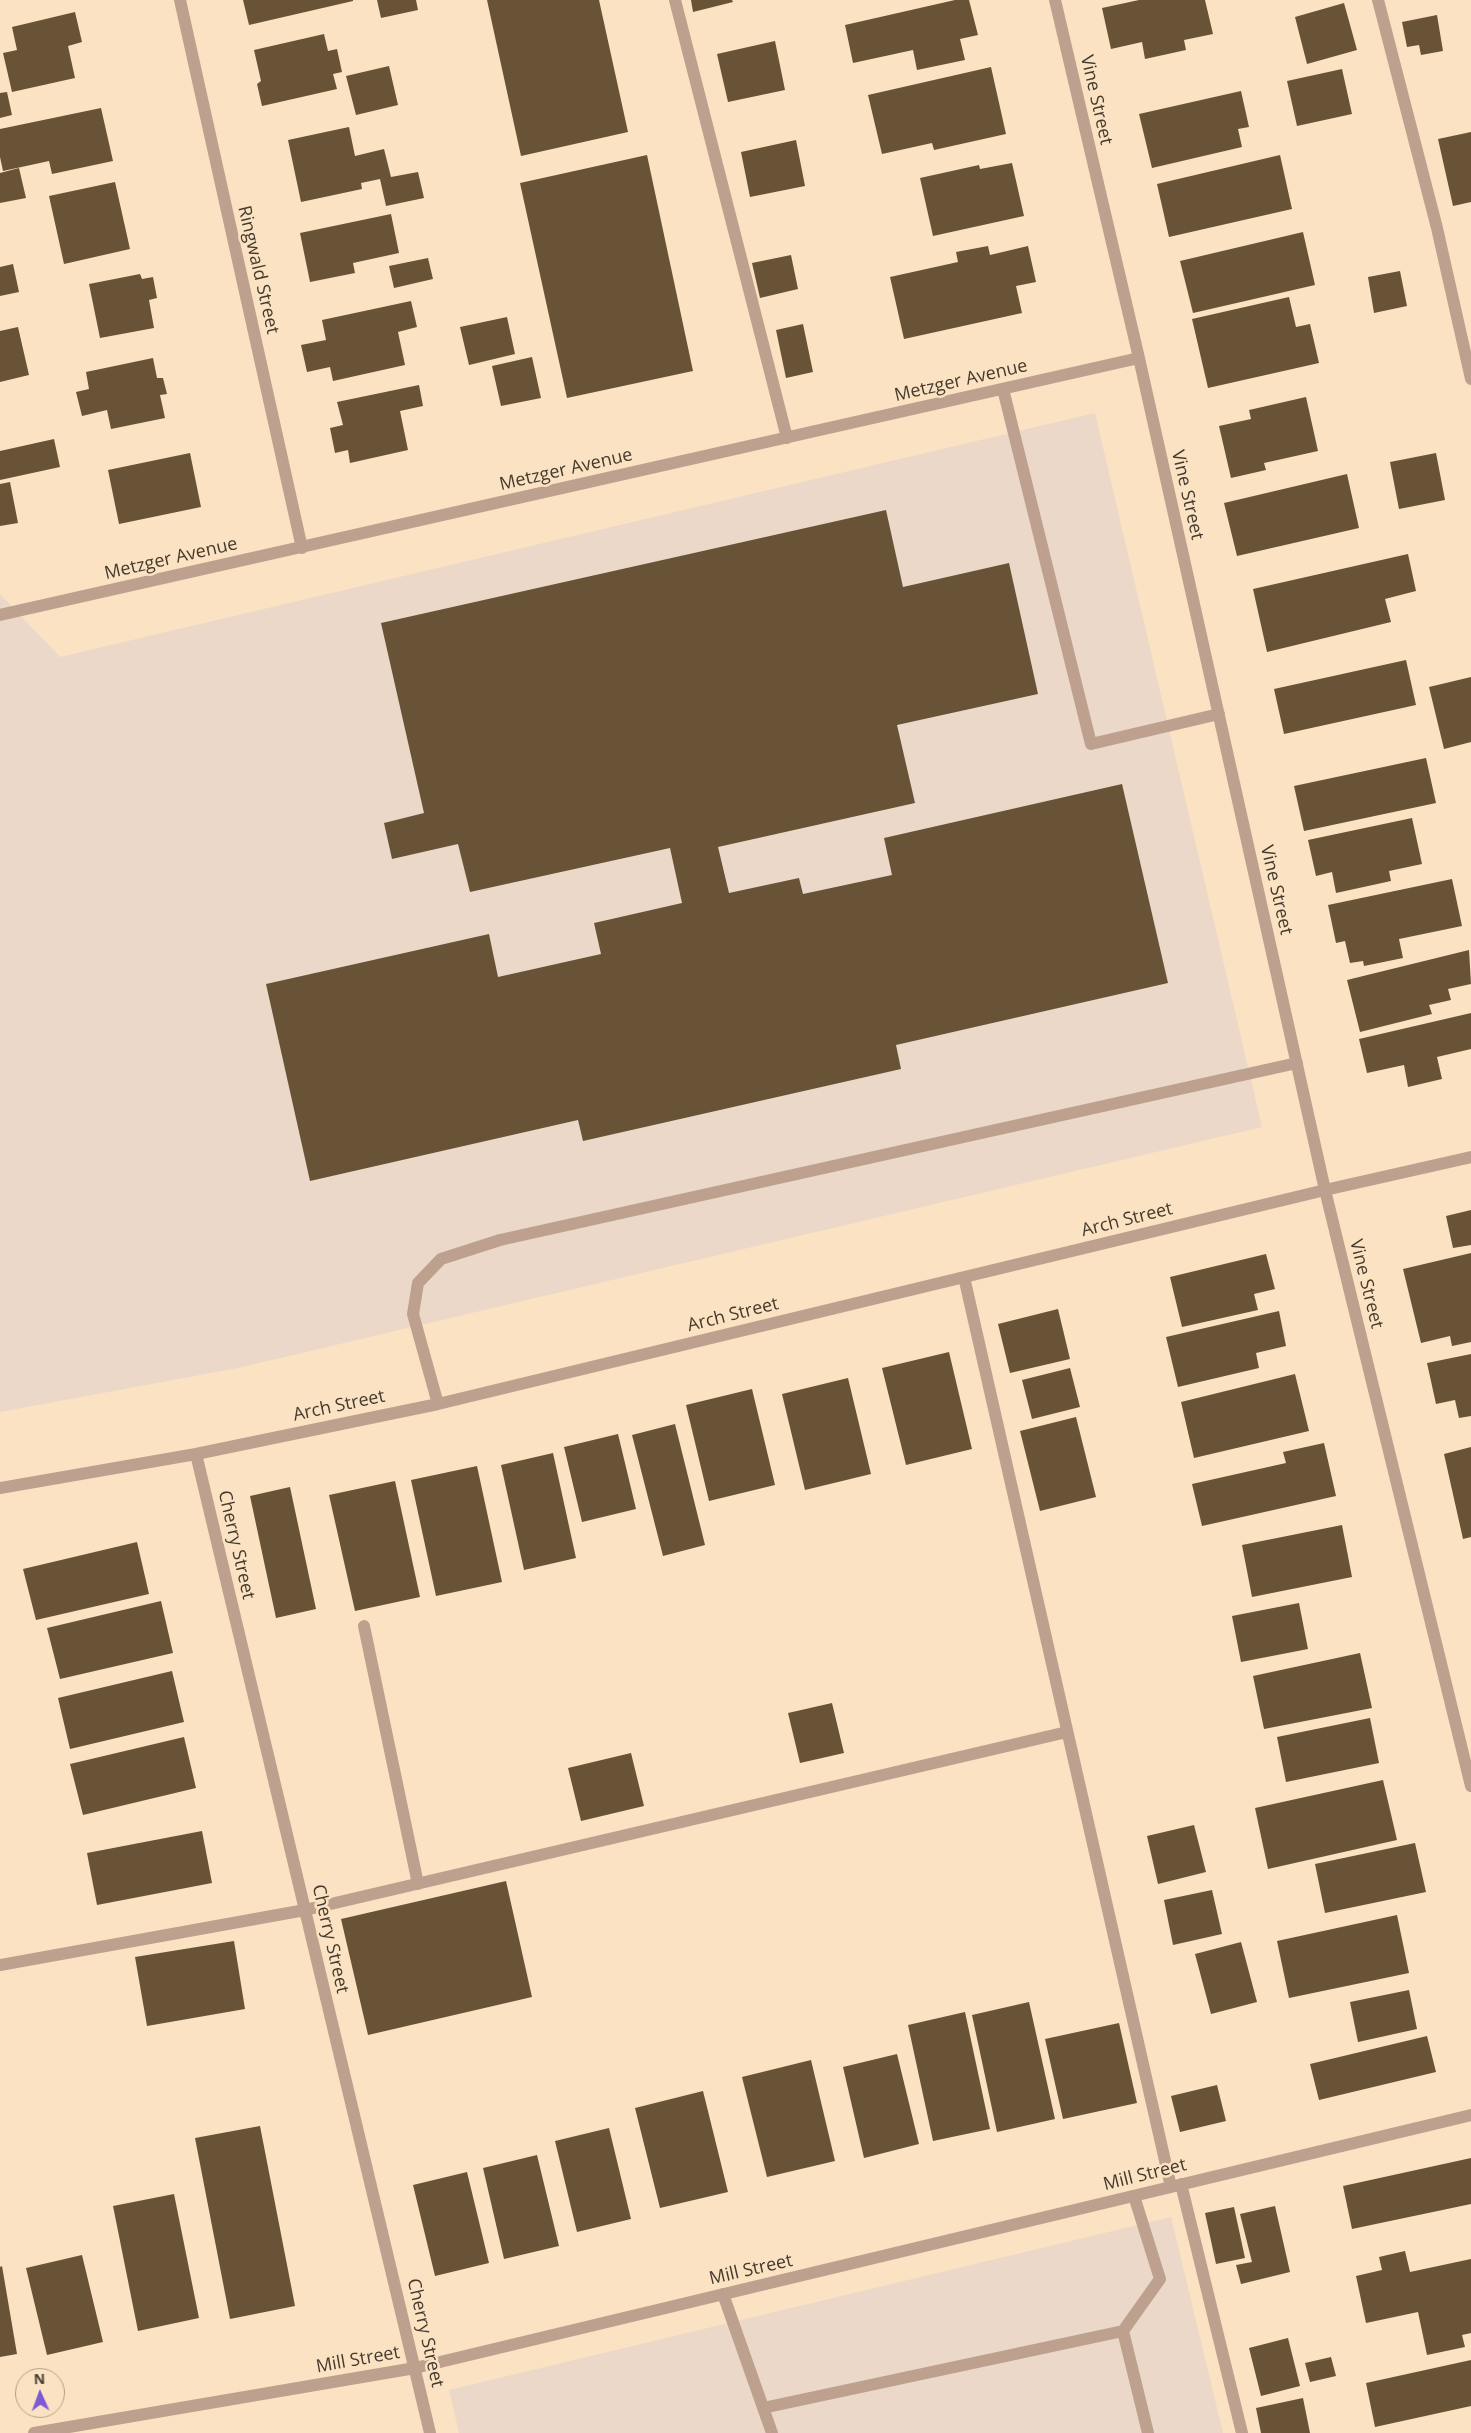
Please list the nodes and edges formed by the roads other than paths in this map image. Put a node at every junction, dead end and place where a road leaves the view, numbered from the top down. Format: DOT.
graph roads {
  1 [pos="180,0"];
  2 [pos="675,0"];
  3 [pos="1055,0"];
  4 [pos="1378,0"];
  5 [pos="1139,358"];
  6 [pos="1471,379"];
  7 [pos="1004,389"];
  8 [pos="787,438"];
  9 [pos="302,548"];
  10 [pos="0,615"];
  11 [pos="1219,714"];
  12 [pos="1297,1063"];
  13 [pos="1471,1158"];
  14 [pos="1325,1190"];
  15 [pos="964,1277"];
  16 [pos="438,1404"];
  17 [pos="196,1454"];
  18 [pos="0,1488"];
  19 [pos="364,1626"];
  20 [pos="1067,1732"];
  21 [pos="1471,1786"];
  22 [pos="418,1884"];
  23 [pos="305,1910"];
  24 [pos="0,1965"];
  25 [pos="1471,2115"];
  26 [pos="1176,2186"];
  27 [pos="1134,2196"];
  28 [pos="723,2294"];
  29 [pos="1123,2331"];
  30 [pos="415,2368"];
  31 [pos="763,2408"];
  32 [pos="50,2432"];
  33 [pos="34,2433"];
  34 [pos="430,2433"];
  35 [pos="772,2433"];
  36 [pos="1148,2433"];
  37 [pos="1242,2433"];
  1 -- 9 [label="street, Ringwald Street"];
  2 -- 8 [label="street"];
  3 -- 5 [label="street, Vine Street"];
  4 -- 6 [label="street"];
  5 -- 7 [label="street, Metzger Avenue"];
  5 -- 11 [label="street, Vine Street"];
  7 -- 8 [label="street, Metzger Avenue"];
  7 -- 11 [label="street"];
  8 -- 9 [label="street, Metzger Avenue"];
  9 -- 10 [label="street, Metzger Avenue"];
  11 -- 12 [label="street, Vine Street"];
  12 -- 14 [label="street, Vine Street"];
  12 -- 16 [label="street"];
  13 -- 14 [label="street, Arch Street"];
  14 -- 15 [label="street, Arch Street"];
  14 -- 21 [label="street, Vine Street"];
  15 -- 16 [label="street, Arch Street"];
  15 -- 20 [label="street"];
  16 -- 17 [label="street, Arch Street"];
  17 -- 18 [label="street, Arch Street"];
  17 -- 23 [label="street, Cherry Street"];
  19 -- 22 [label="street"];
  20 -- 22 [label="street"];
  20 -- 26 [label="street"];
  22 -- 23 [label="street"];
  23 -- 24 [label="street"];
  23 -- 30 [label="street, Cherry Street"];
  25 -- 26 [label="street, Mill Street"];
  26 -- 27 [label="street, Mill Street"];
  26 -- 37 [label="street"];
  27 -- 28 [label="street, Mill Street"];
  27 -- 29 [label="street"];
  28 -- 30 [label="street, Mill Street"];
  28 -- 31 [label="street"];
  29 -- 31 [label="street"];
  29 -- 36 [label="street"];
  30 -- 32 [label="street, Mill Street"];
  30 -- 34 [label="street, Cherry Street"];
  31 -- 35 [label="street"];
  32 -- 33 [label="street, Mill Street"];
}
